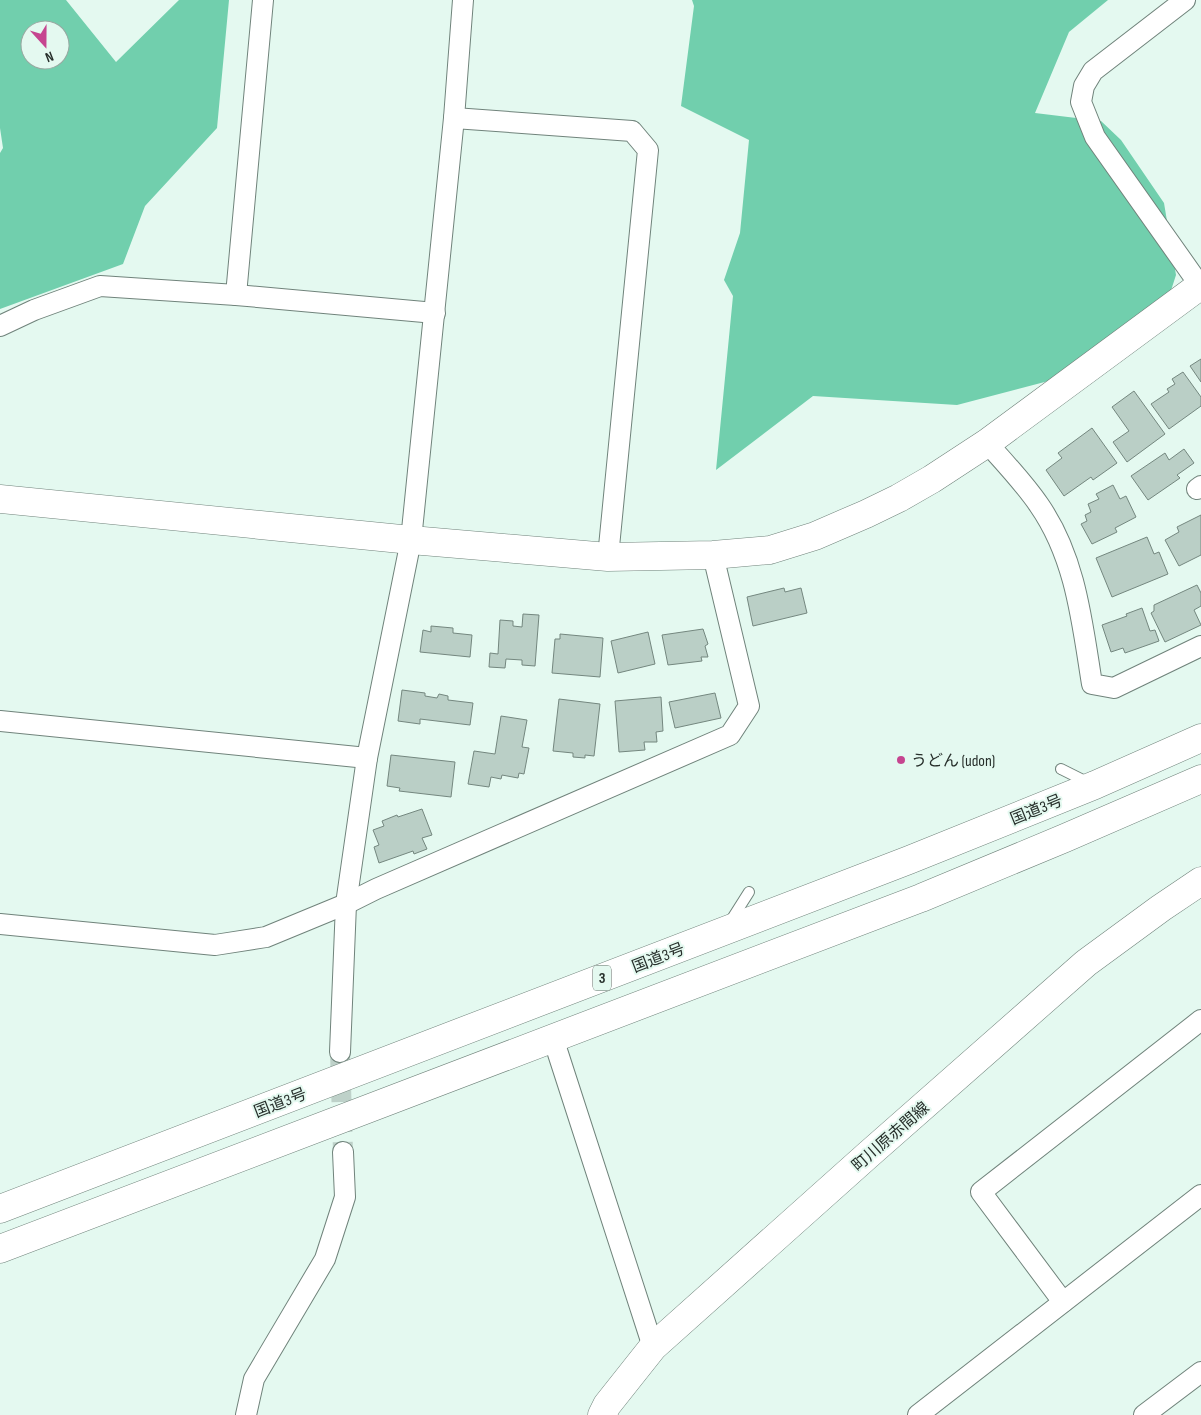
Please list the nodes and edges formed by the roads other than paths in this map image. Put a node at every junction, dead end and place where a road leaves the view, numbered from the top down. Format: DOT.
graph roads {
  1 [pos="263,0"];
  2 [pos="463,0"];
  3 [pos="1184,0"];
  4 [pos="454,118"];
  5 [pos="1201,286"];
  6 [pos="236,295"];
  7 [pos="435,313"];
  8 [pos="0,326"];
  9 [pos="988,443"];
  10 [pos="0,499"];
  11 [pos="411,540"];
  12 [pos="713,555"];
  13 [pos="608,557"];
  14 [pos="1201,646"];
  15 [pos="0,721"];
  16 [pos="1201,738"];
  17 [pos="367,758"];
  18 [pos="1060,769"];
  19 [pos="1201,778"];
  20 [pos="1095,785"];
  21 [pos="1201,881"];
  22 [pos="749,892"];
  23 [pos="346,904"];
  24 [pos="0,924"];
  25 [pos="725,932"];
  26 [pos="1201,1020"];
  27 [pos="553,1038"];
  28 [pos="340,1052"];
  29 [pos="343,1152"];
  30 [pos="1201,1195"];
  31 [pos="0,1210"];
  32 [pos="0,1250"];
  33 [pos="1063,1302"];
  34 [pos="653,1347"];
  35 [pos="1201,1372"];
  36 [pos="246,1415"];
  37 [pos="602,1415"];
  38 [pos="918,1415"];
  39 [pos="1144,1415"];
  1 -- 6 [label="street"];
  2 -- 4 [label="street"];
  3 -- 5 [label="street"];
  4 -- 7 [label="street"];
  4 -- 13 [label="street"];
  5 -- 9 [label="main road"];
  6 -- 7 [label="street"];
  6 -- 8 [label="street"];
  7 -- 11 [label="street"];
  9 -- 12 [label="main road"];
  9 -- 14 [label="street"];
  10 -- 11 [label="main road"];
  11 -- 13 [label="main road"];
  11 -- 17 [label="street"];
  12 -- 13 [label="main road"];
  12 -- 23 [label="street"];
  15 -- 17 [label="street"];
  16 -- 20 [label="main road, 国道3号 / 3"];
  17 -- 23 [label="street"];
  18 -- 20 [label="lane"];
  19 -- 27 [label="main road, 3"];
  20 -- 25 [label="main road, 国道3号 / 3"];
  21 -- 34 [label="main road, 町川原赤間線"];
  22 -- 25 [label="lane"];
  23 -- 24 [label="street"];
  23 -- 28 [label="street"];
  25 -- 31 [label="main road, 国道3号 / 3"];
  26 -- 33 [label="street"];
  27 -- 32 [label="main road, 3"];
  27 -- 34 [label="street"];
  29 -- 36 [label="street"];
  30 -- 33 [label="street"];
  33 -- 38 [label="street"];
  34 -- 37 [label="main road, 町川原赤間線"];
  35 -- 39 [label="street"];
}
